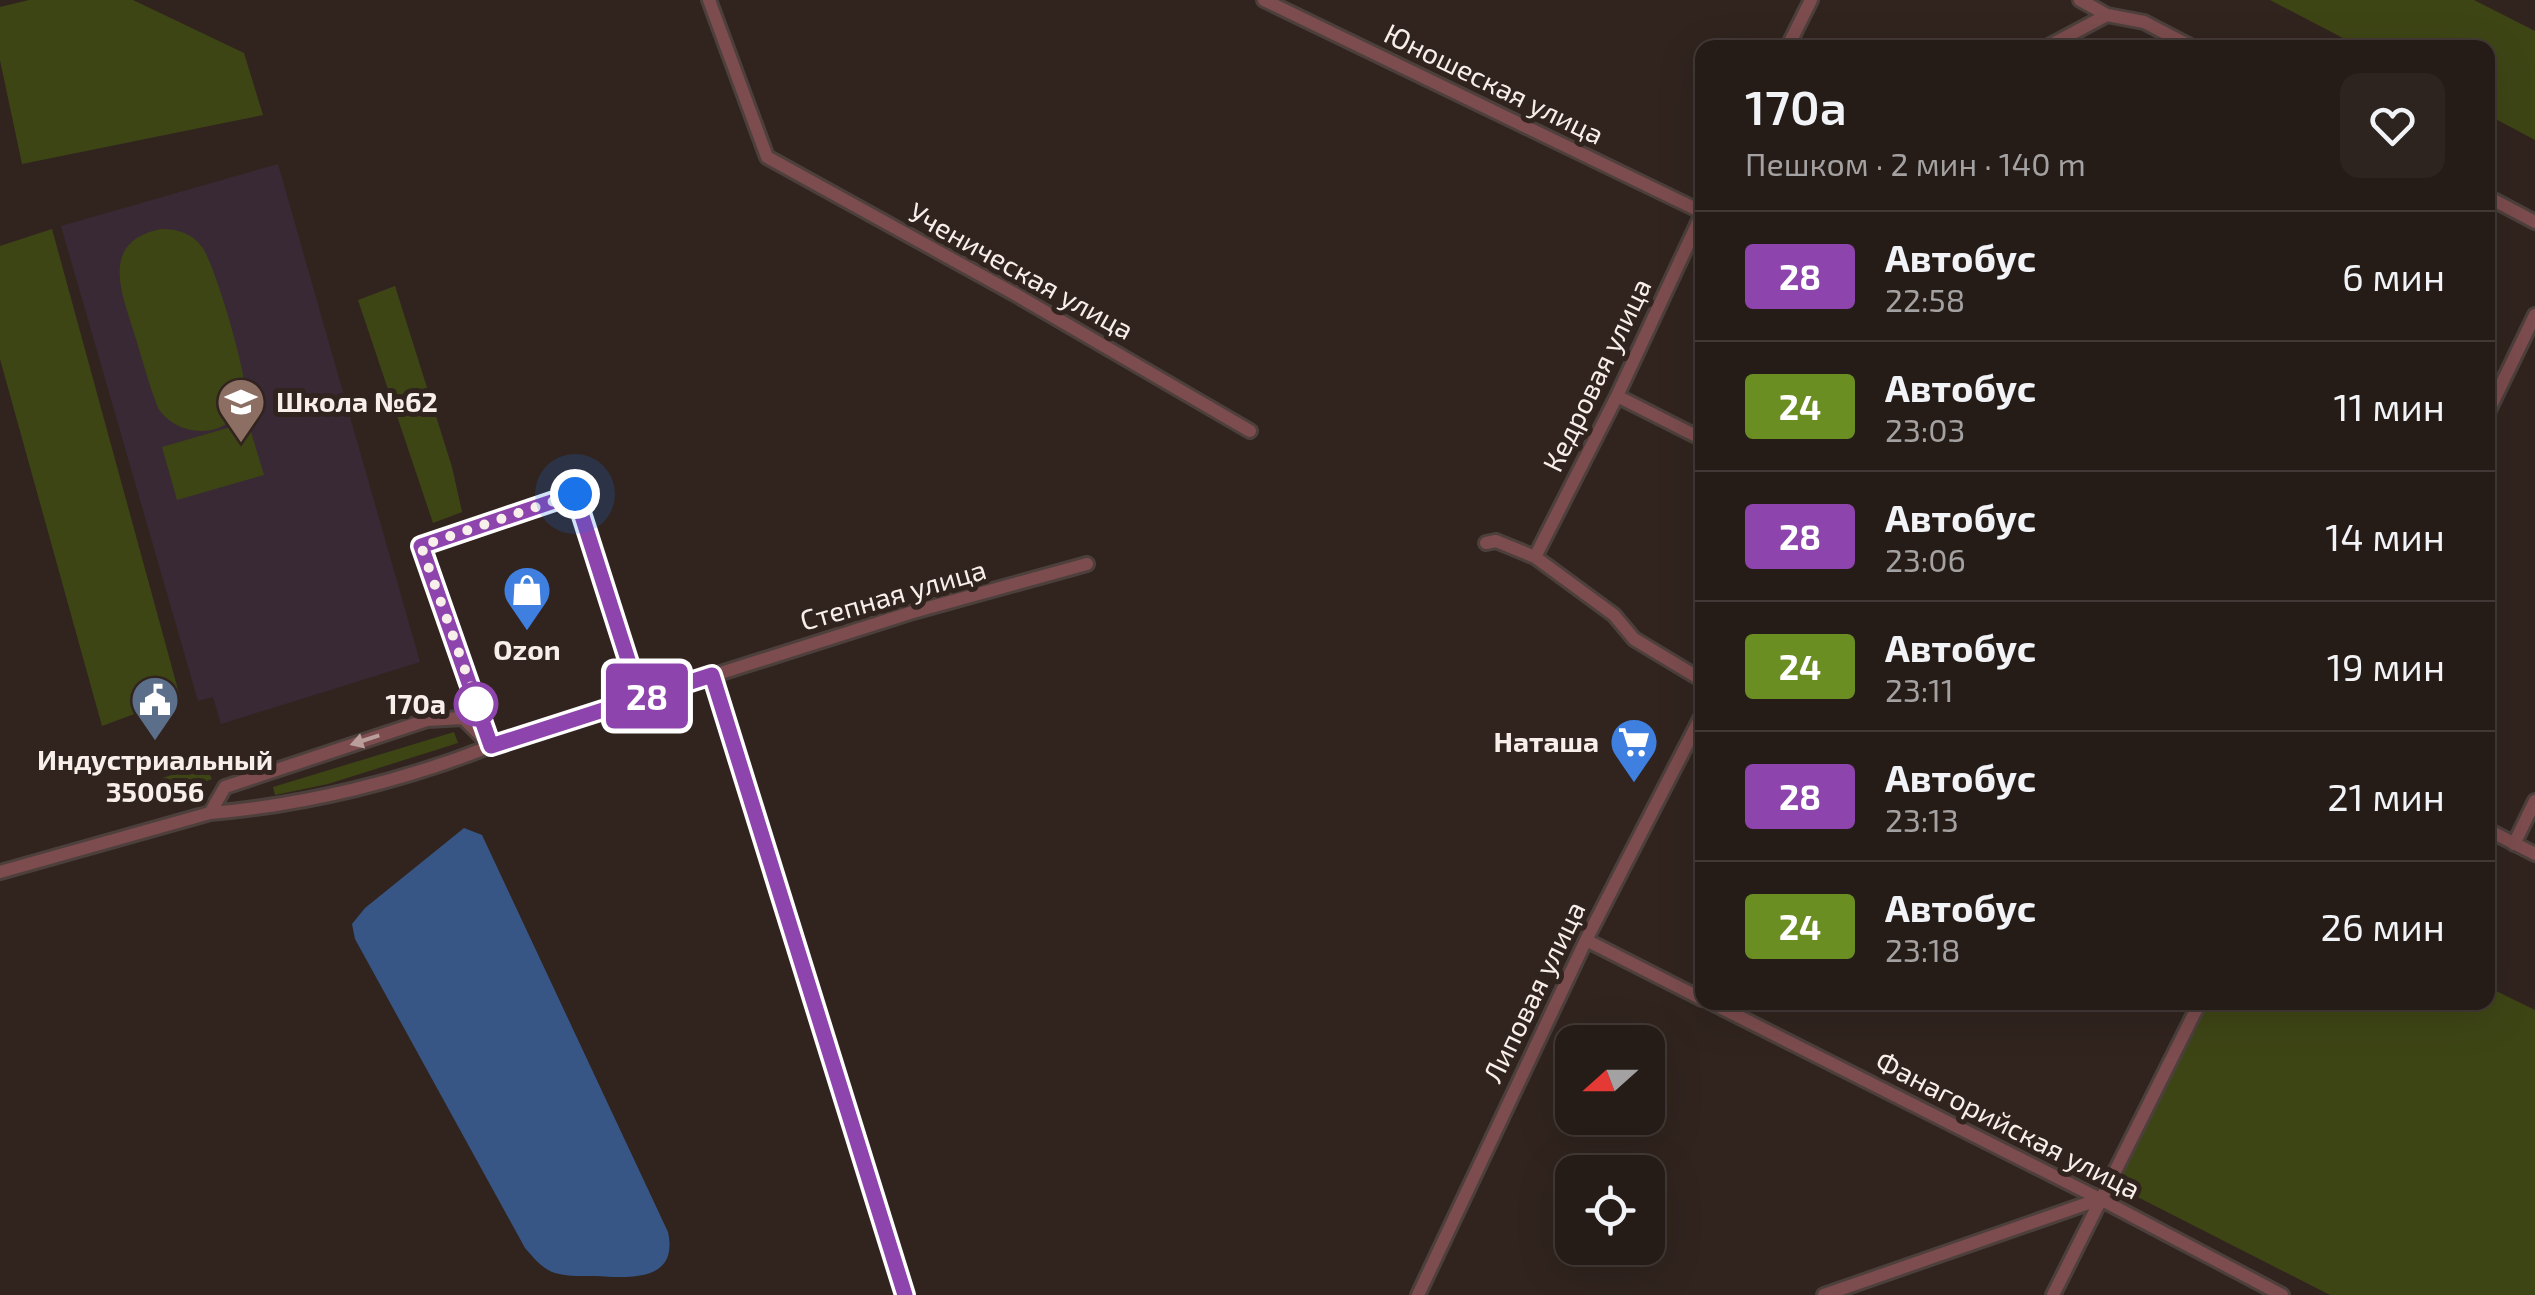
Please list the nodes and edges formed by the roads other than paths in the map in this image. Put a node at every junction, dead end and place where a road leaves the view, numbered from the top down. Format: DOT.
graph roads {
  1 [pos="709,0"];
  2 [pos="1264,0"];
  3 [pos="1810,0"];
  4 [pos="2080,0"];
  5 [pos="2107,16"];
  6 [pos="2074,32"];
  7 [pos="1790,40"];
  8 [pos="2060,40"];
  9 [pos="2077,40"];
  10 [pos="2179,40"];
  11 [pos="2495,201"];
  12 [pos="1695,210"];
  13 [pos="2535,222"];
  14 [pos="1695,228"];
  15 [pos="2535,315"];
  16 [pos="1617,396"];
  17 [pos="2495,398"];
  18 [pos="1250,430"];
  19 [pos="1695,436"];
  20 [pos="1486,543"];
  21 [pos="1535,557"];
  22 [pos="1087,564"];
  23 [pos="712,675"];
  24 [pos="1695,676"];
  25 [pos="641,698"];
  26 [pos="1695,730"];
  27 [pos="491,746"];
  28 [pos="1686,750"];
  29 [pos="1695,754"];
  30 [pos="2535,801"];
  31 [pos="210,813"];
  32 [pos="2495,834"];
  33 [pos="2514,844"];
  34 [pos="2535,854"];
  35 [pos="0,872"];
  36 [pos="1586,940"];
  37 [pos="1695,995"];
  38 [pos="1726,1010"];
  39 [pos="2193,1010"];
  40 [pos="2100,1198"];
  41 [pos="905,1295"];
  42 [pos="1418,1295"];
  43 [pos="1824,1295"];
  44 [pos="2052,1295"];
  45 [pos="2282,1295"];
  1 -- 18 [label="street, Ученическая улица"];
  2 -- 12 [label="street, Юношеская улица"];
  3 -- 7 [label="street"];
  4 -- 5 [label="street"];
  5 -- 6 [label="street"];
  5 -- 10 [label="street"];
  6 -- 8 [label="street"];
  6 -- 9 [label="street"];
  11 -- 13 [label="street"];
  14 -- 16 [label="street, Кедровая улица"];
  15 -- 17 [label="street"];
  16 -- 19 [label="street"];
  16 -- 21 [label="street, Кедровая улица"];
  20 -- 21 [label="street"];
  21 -- 24 [label="street"];
  22 -- 23 [label="street, Степная улица"];
  23 -- 25 [label="street, Степная улица"];
  23 -- 41 [label="street"];
  25 -- 27 [label="street, Степная улица"];
  25 -- 27 [label="street"];
  26 -- 28 [label="street, Липовая улица"];
  27 -- 31 [label="street, Степная улица"];
  27 -- 31 [label="street, one-way"];
  28 -- 29 [label="street"];
  28 -- 36 [label="street, Липовая улица"];
  30 -- 33 [label="street"];
  31 -- 35 [label="street"];
  32 -- 33 [label="street"];
  33 -- 34 [label="street"];
  36 -- 37 [label="street"];
  36 -- 42 [label="street, Липовая улица"];
  38 -- 40 [label="street, Фанагорийская улица"];
  39 -- 40 [label="street"];
  40 -- 43 [label="street"];
  40 -- 44 [label="street"];
  40 -- 45 [label="street, Фанагорийская улица"];
}
